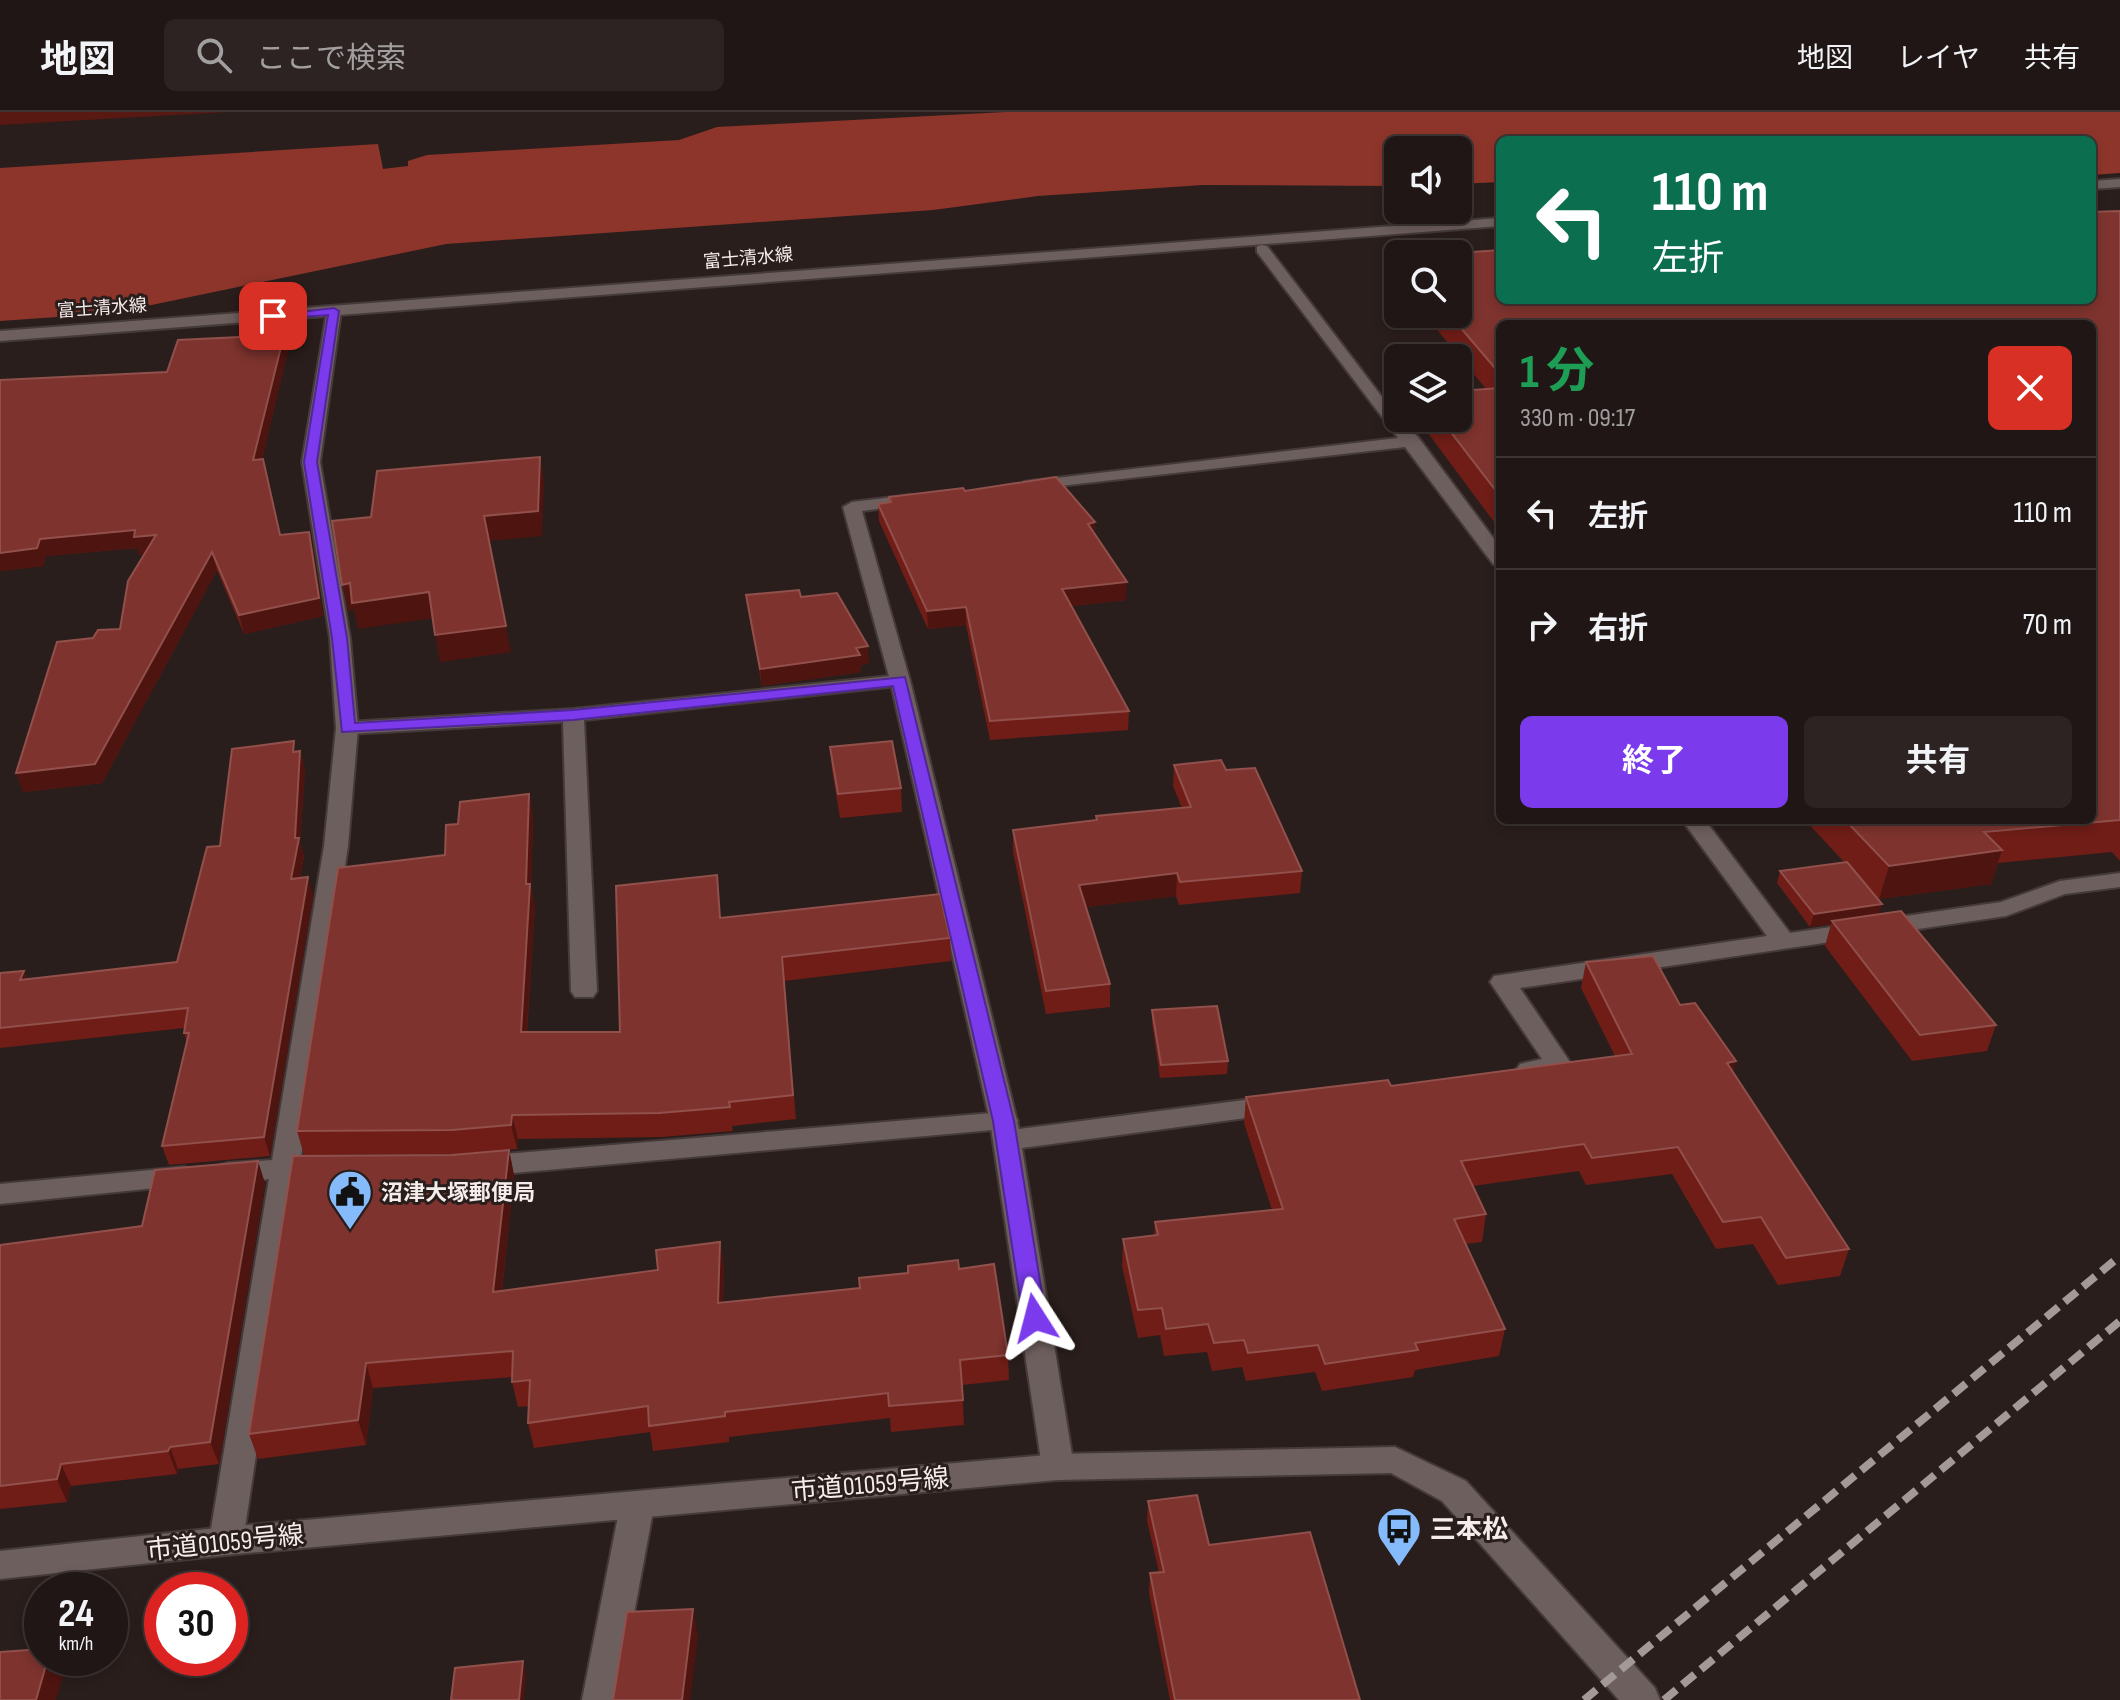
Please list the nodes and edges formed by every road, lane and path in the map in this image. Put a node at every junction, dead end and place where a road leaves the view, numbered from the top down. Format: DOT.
graph roads {
  1 [pos="2120,183"];
  2 [pos="2096,185"];
  3 [pos="1496,222"];
  4 [pos="1262,249"];
  5 [pos="334,311"];
  6 [pos="0,336"];
  7 [pos="1412,441"];
  8 [pos="1007,488"];
  9 [pos="930,498"];
  10 [pos="1496,555"];
  11 [pos="900,681"];
  12 [pos="573,715"];
  13 [pos="347,728"];
  14 [pos="1696,824"];
  15 [pos="2120,880"];
  16 [pos="1784,942"];
  17 [pos="584,991"];
  18 [pos="1497,1074"];
  19 [pos="1308,1101"];
  20 [pos="1005,1130"];
  21 [pos="458,1167"];
  22 [pos="283,1168"];
  23 [pos="331,1168"];
  24 [pos="0,1194"];
  25 [pos="1058,1467"];
  26 [pos="637,1506"];
  27 [pos="226,1541"];
  28 [pos="0,1565"];
  29 [pos="600,1700"];
  30 [pos="1642,1700"];
  1 -- 2 [label="street"];
  3 -- 5 [label="street, 富士清水線"];
  4 -- 7 [label="street"];
  5 -- 6 [label="street, 富士清水線"];
  5 -- 13 [label="street"];
  7 -- 8 [label="street"];
  7 -- 10 [label="street"];
  9 -- 11 [label="street"];
  11 -- 12 [label="street"];
  11 -- 20 [label="street"];
  12 -- 13 [label="street"];
  12 -- 17 [label="street"];
  13 -- 22 [label="street"];
  14 -- 16 [label="street"];
  15 -- 16 [label="street"];
  16 -- 18 [label="street"];
  19 -- 20 [label="street"];
  20 -- 21 [label="street"];
  20 -- 25 [label="street"];
  22 -- 23 [label="street"];
  22 -- 24 [label="street"];
  22 -- 27 [label="street"];
  25 -- 26 [label="street, 市道01059号線"];
  25 -- 30 [label="street, 市道01059号線"];
  26 -- 27 [label="street, 市道01059号線"];
  26 -- 29 [label="street"];
  27 -- 28 [label="street, 市道01059号線"];
}
